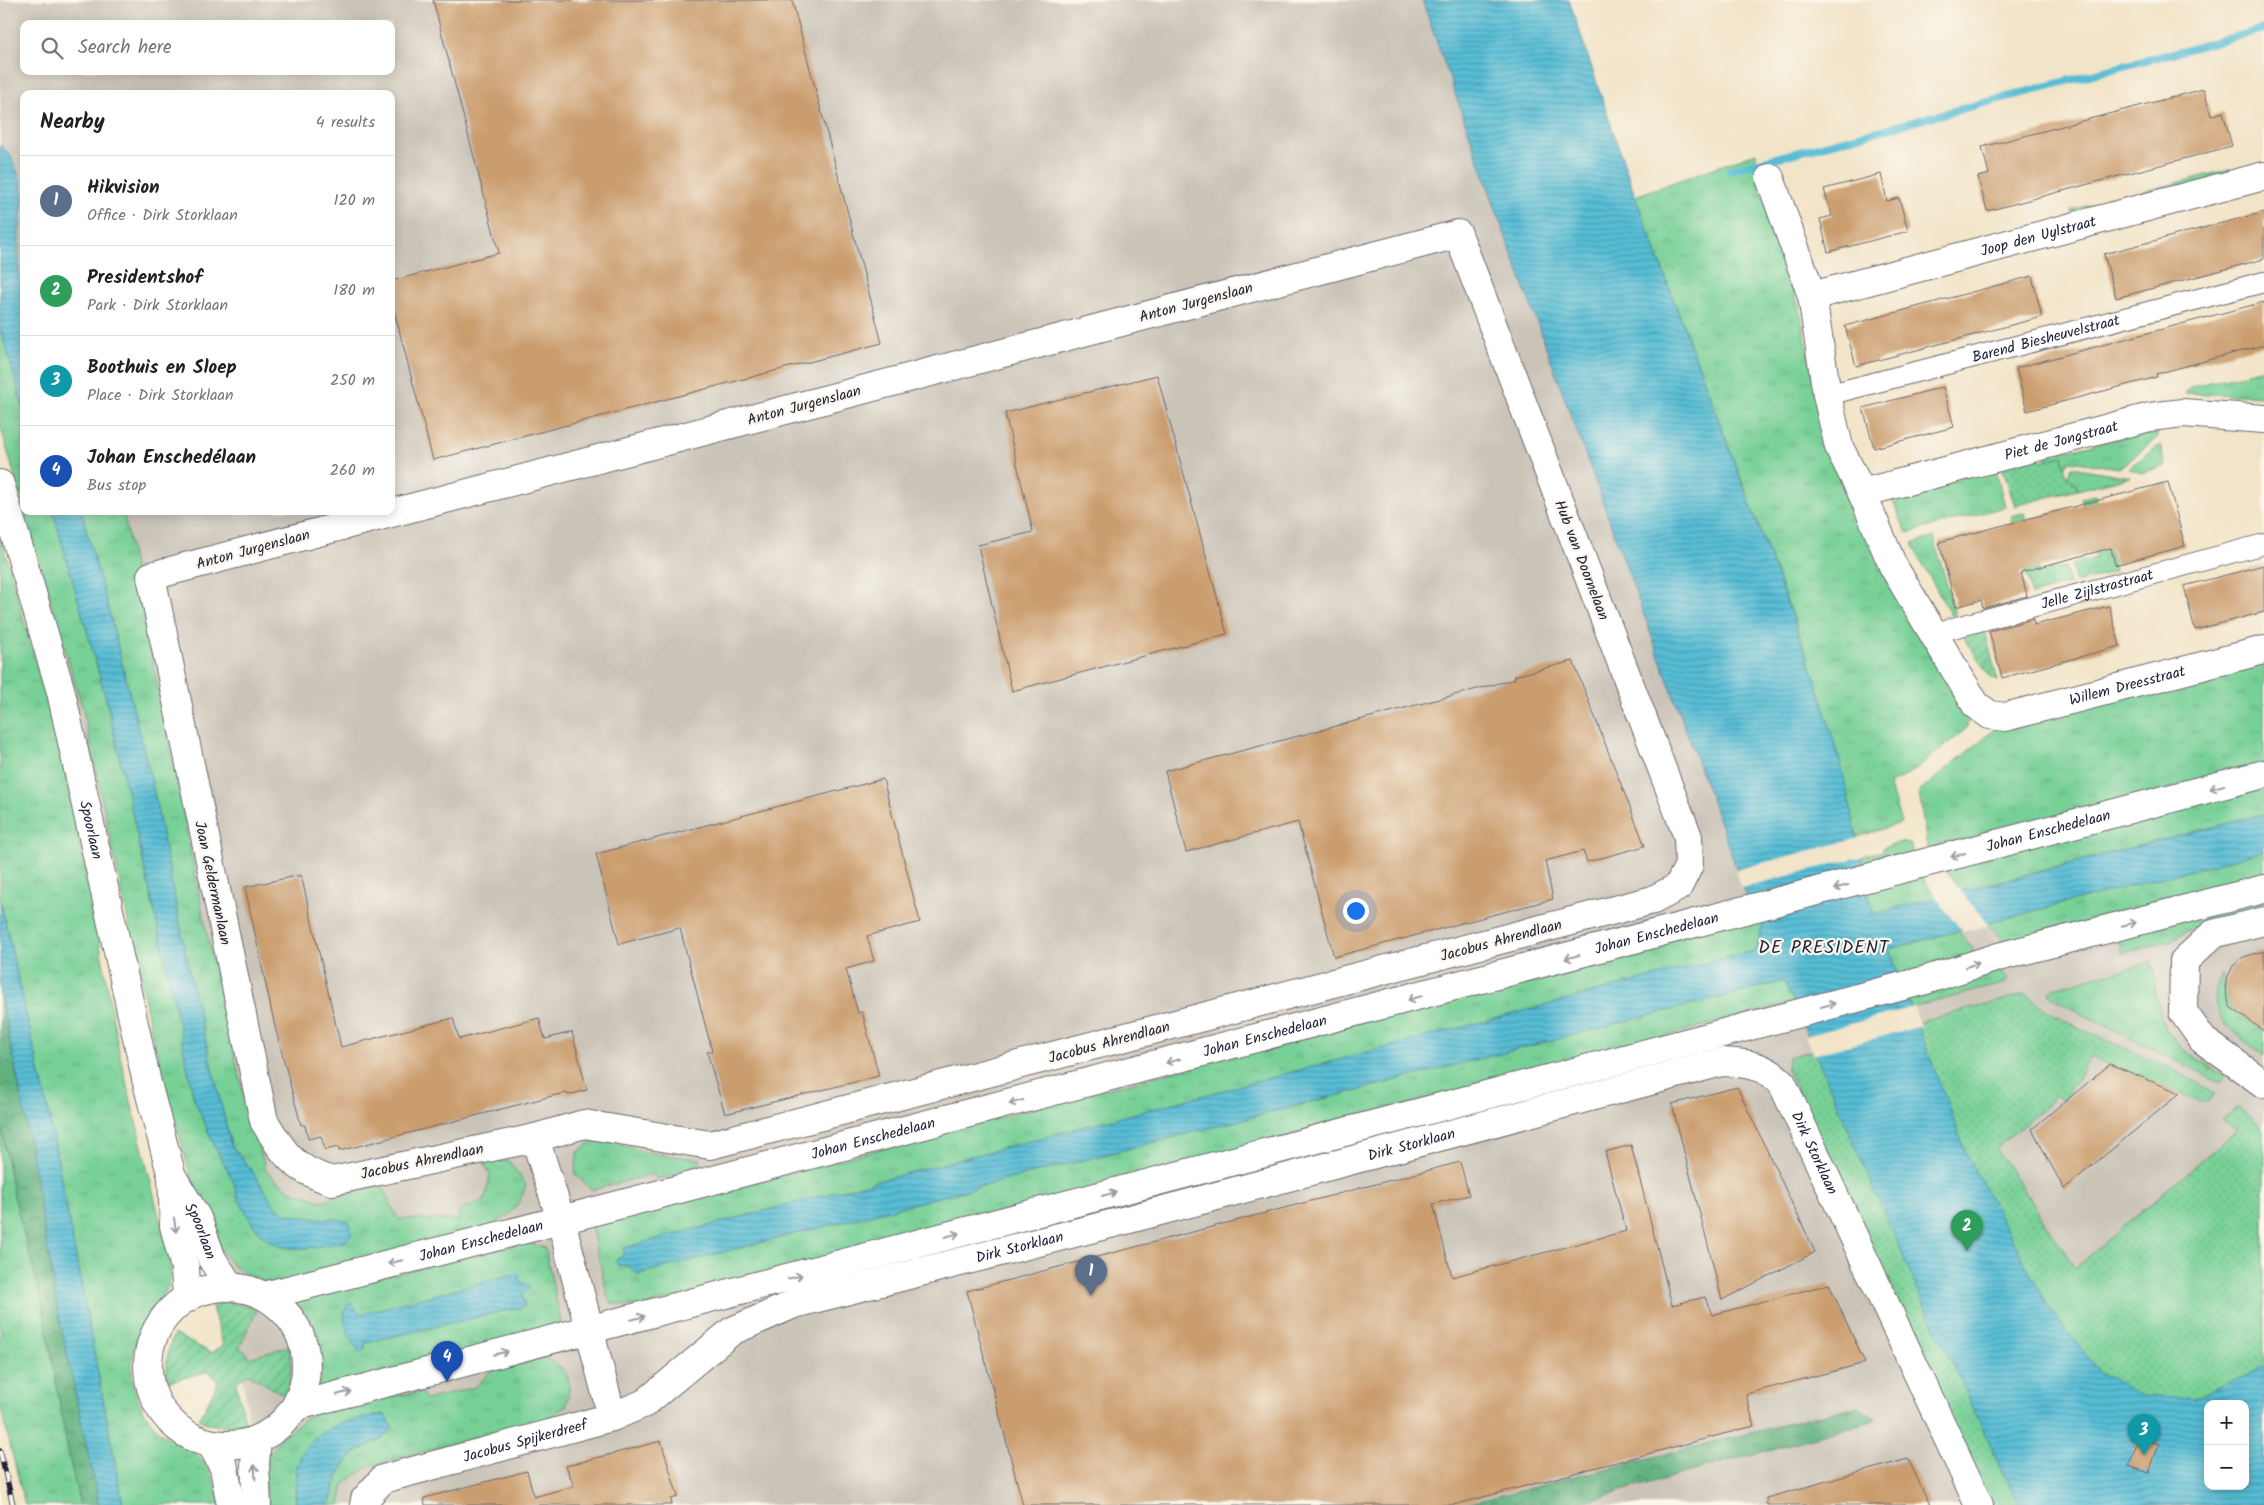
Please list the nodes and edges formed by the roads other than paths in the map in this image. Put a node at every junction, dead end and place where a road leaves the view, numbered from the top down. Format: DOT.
graph roads {
  1 [pos="2264,176"];
  2 [pos="1770,178"];
  3 [pos="1458,234"];
  4 [pos="2264,282"];
  5 [pos="1812,296"];
  6 [pos="1827,396"];
  7 [pos="2264,419"];
  8 [pos="0,484"];
  9 [pos="1862,493"];
  10 [pos="395,512"];
  11 [pos="384,515"];
  12 [pos="2264,544"];
  13 [pos="151,576"];
  14 [pos="1932,634"];
  15 [pos="2264,650"];
  16 [pos="2264,774"];
  17 [pos="1678,887"];
  18 [pos="2264,889"];
  19 [pos="2264,921"];
  20 [pos="2264,1084"];
  21 [pos="536,1138"];
  22 [pos="310,1174"];
  23 [pos="172,1177"];
  24 [pos="561,1220"];
  25 [pos="229,1285"];
  26 [pos="264,1296"];
  27 [pos="187,1298"];
  28 [pos="590,1330"];
  29 [pos="296,1406"];
  30 [pos="612,1417"];
  31 [pos="257,1439"];
  32 [pos="212,1445"];
  33 [pos="231,1505"];
  34 [pos="257,1505"];
  35 [pos="364,1505"];
  36 [pos="1979,1505"];
  1 -- 5 [label="street, Joop den Uylstraat"];
  2 -- 5 [label="street"];
  3 -- 10 [label="street, Anton Jurgenslaan"];
  3 -- 17 [label="street, Hub van Doornelaan"];
  4 -- 6 [label="street, Barend Biesheuvelstraat"];
  5 -- 6 [label="street"];
  6 -- 9 [label="street"];
  7 -- 9 [label="street, Piet de Jongstraat"];
  8 -- 23 [label="street, Spoorlaan"];
  9 -- 14 [label="street"];
  11 -- 13 [label="street, Anton Jurgenslaan"];
  12 -- 14 [label="street, Jelle Zijlstrastraat"];
  13 -- 22 [label="street, Joan Geldermanlaan"];
  14 -- 15 [label="street, Willem Dreesstraat"];
  16 -- 24 [label="street, Johan Enschedelaan, one-way"];
  17 -- 21 [label="street, Jacobus Ahrendlaan"];
  28 -- 18 [label="street, one-way"];
  19 -- 20 [label="street"];
  21 -- 22 [label="street, Jacobus Ahrendlaan"];
  21 -- 24 [label="street"];
  23 -- 25 [label="street, Spoorlaan"];
  23 -- 27 [label="street, Spoorlaan, one-way"];
  24 -- 26 [label="street, Johan Enschedelaan, one-way"];
  24 -- 28 [label="street"];
  25 -- 26 [label="street"];
  25 -- 27 [label="street"];
  26 -- 29 [label="street"];
  27 -- 32 [label="street"];
  29 -- 28 [label="street, one-way"];
  28 -- 30 [label="street"];
  29 -- 31 [label="street"];
  30 -- 35 [label="street, Jacobus Spijkerdreef"];
  30 -- 36 [label="street, Dirk Storklaan"];
  31 -- 32 [label="street"];
  34 -- 31 [label="street, one-way"];
  32 -- 33 [label="street"];
}
